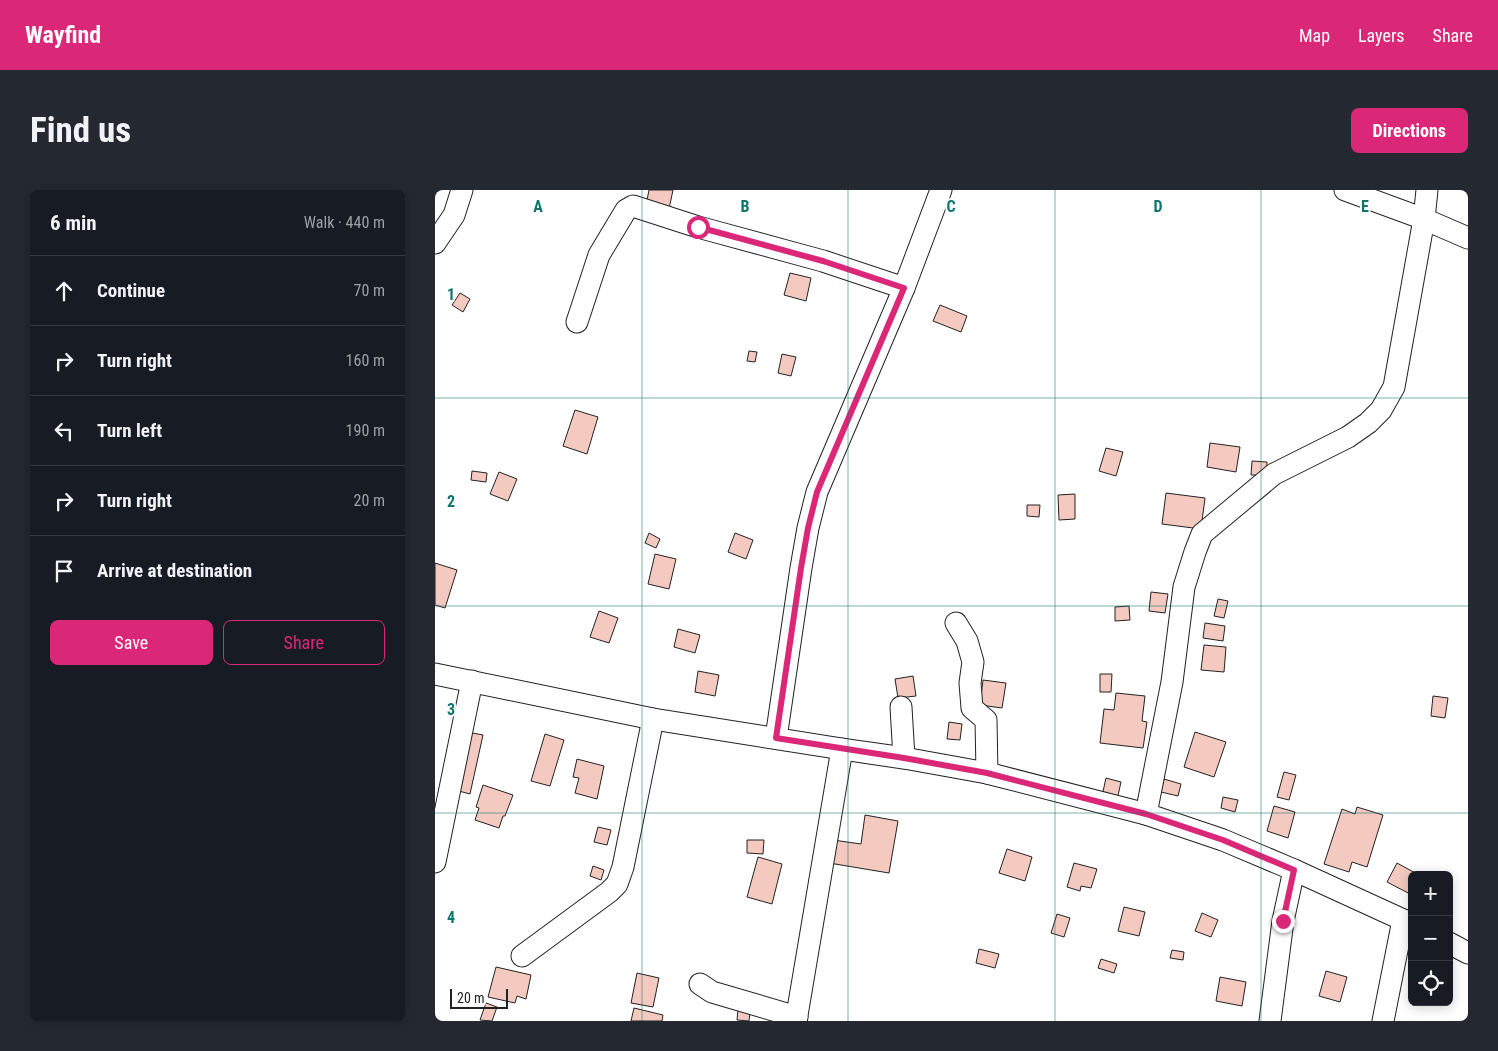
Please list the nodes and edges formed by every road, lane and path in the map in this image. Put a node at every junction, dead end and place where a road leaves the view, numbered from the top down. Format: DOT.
graph roads {
  1 [pos="463,190"];
  2 [pos="941,190"];
  3 [pos="1345,190"];
  4 [pos="1427,190"];
  5 [pos="1424,219"];
  6 [pos="1468,238"];
  7 [pos="435,243"];
  8 [pos="904,288"];
  9 [pos="577,322"];
  10 [pos="956,623"];
  11 [pos="435,674"];
  12 [pos="472,681"];
  13 [pos="901,707"];
  14 [pos="653,719"];
  15 [pos="776,738"];
  16 [pos="841,749"];
  17 [pos="904,758"];
  18 [pos="987,773"];
  19 [pos="1146,814"];
  20 [pos="435,862"];
  21 [pos="1294,870"];
  22 [pos="1407,922"];
  23 [pos="1453,945"];
  24 [pos="1468,953"];
  25 [pos="522,956"];
  26 [pos="700,984"];
  27 [pos="797,1019"];
  28 [pos="1271,1021"];
  29 [pos="1383,1021"];
  1 -- 7 [label="street"];
  2 -- 8 [label="street"];
  3 -- 5 [label="street"];
  4 -- 5 [label="street"];
  5 -- 6 [label="street"];
  5 -- 19 [label="street"];
  8 -- 9 [label="street"];
  8 -- 15 [label="street"];
  10 -- 18 [label="street"];
  11 -- 12 [label="street"];
  12 -- 14 [label="street"];
  12 -- 20 [label="street"];
  13 -- 17 [label="street"];
  14 -- 15 [label="street"];
  14 -- 25 [label="street"];
  15 -- 16 [label="street"];
  16 -- 17 [label="street"];
  16 -- 27 [label="street"];
  17 -- 18 [label="street"];
  18 -- 19 [label="street"];
  19 -- 21 [label="street"];
  21 -- 22 [label="street"];
  21 -- 28 [label="street"];
  22 -- 29 [label="street"];
  23 -- 24 [label="street"];
  26 -- 27 [label="street"];
}
